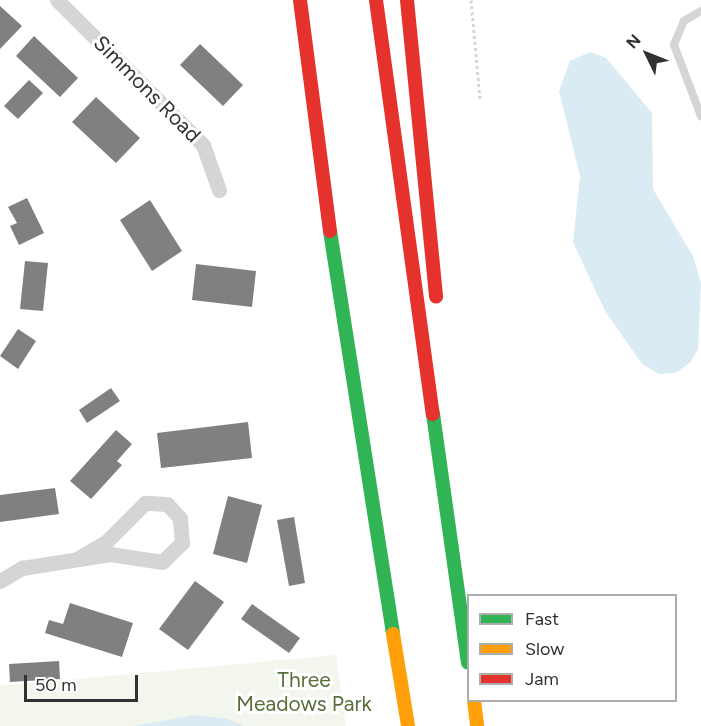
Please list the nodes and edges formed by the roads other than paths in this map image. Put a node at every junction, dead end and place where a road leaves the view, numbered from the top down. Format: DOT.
graph roads {
  1 [pos="57,0"];
  2 [pos="300,0"];
  3 [pos="376,0"];
  4 [pos="407,0"];
  5 [pos="701,10"];
  6 [pos="293,68"];
  7 [pos="701,117"];
  8 [pos="219,190"];
  9 [pos="331,239"];
  10 [pos="438,315"];
  11 [pos="442,367"];
  12 [pos="443,479"];
  13 [pos="76,559"];
  14 [pos="0,581"];
  15 [pos="467,656"];
  16 [pos="474,702"];
  17 [pos="408,726"];
  18 [pos="477,726"];
  1 -- 8 [label="street, Simmons Road"];
  2 -- 9 [label="highway"];
  3 -- 12 [label="highway"];
  4 -- 10 [label="highway"];
  5 -- 7 [label="lane"];
  6 -- 9 [label="highway"];
  9 -- 17 [label="highway"];
  11 -- 12 [label="highway"];
  12 -- 15 [label="highway"];
  13 -- 13 [label="street"];
  13 -- 14 [label="street"];
  16 -- 18 [label="highway"];
}
